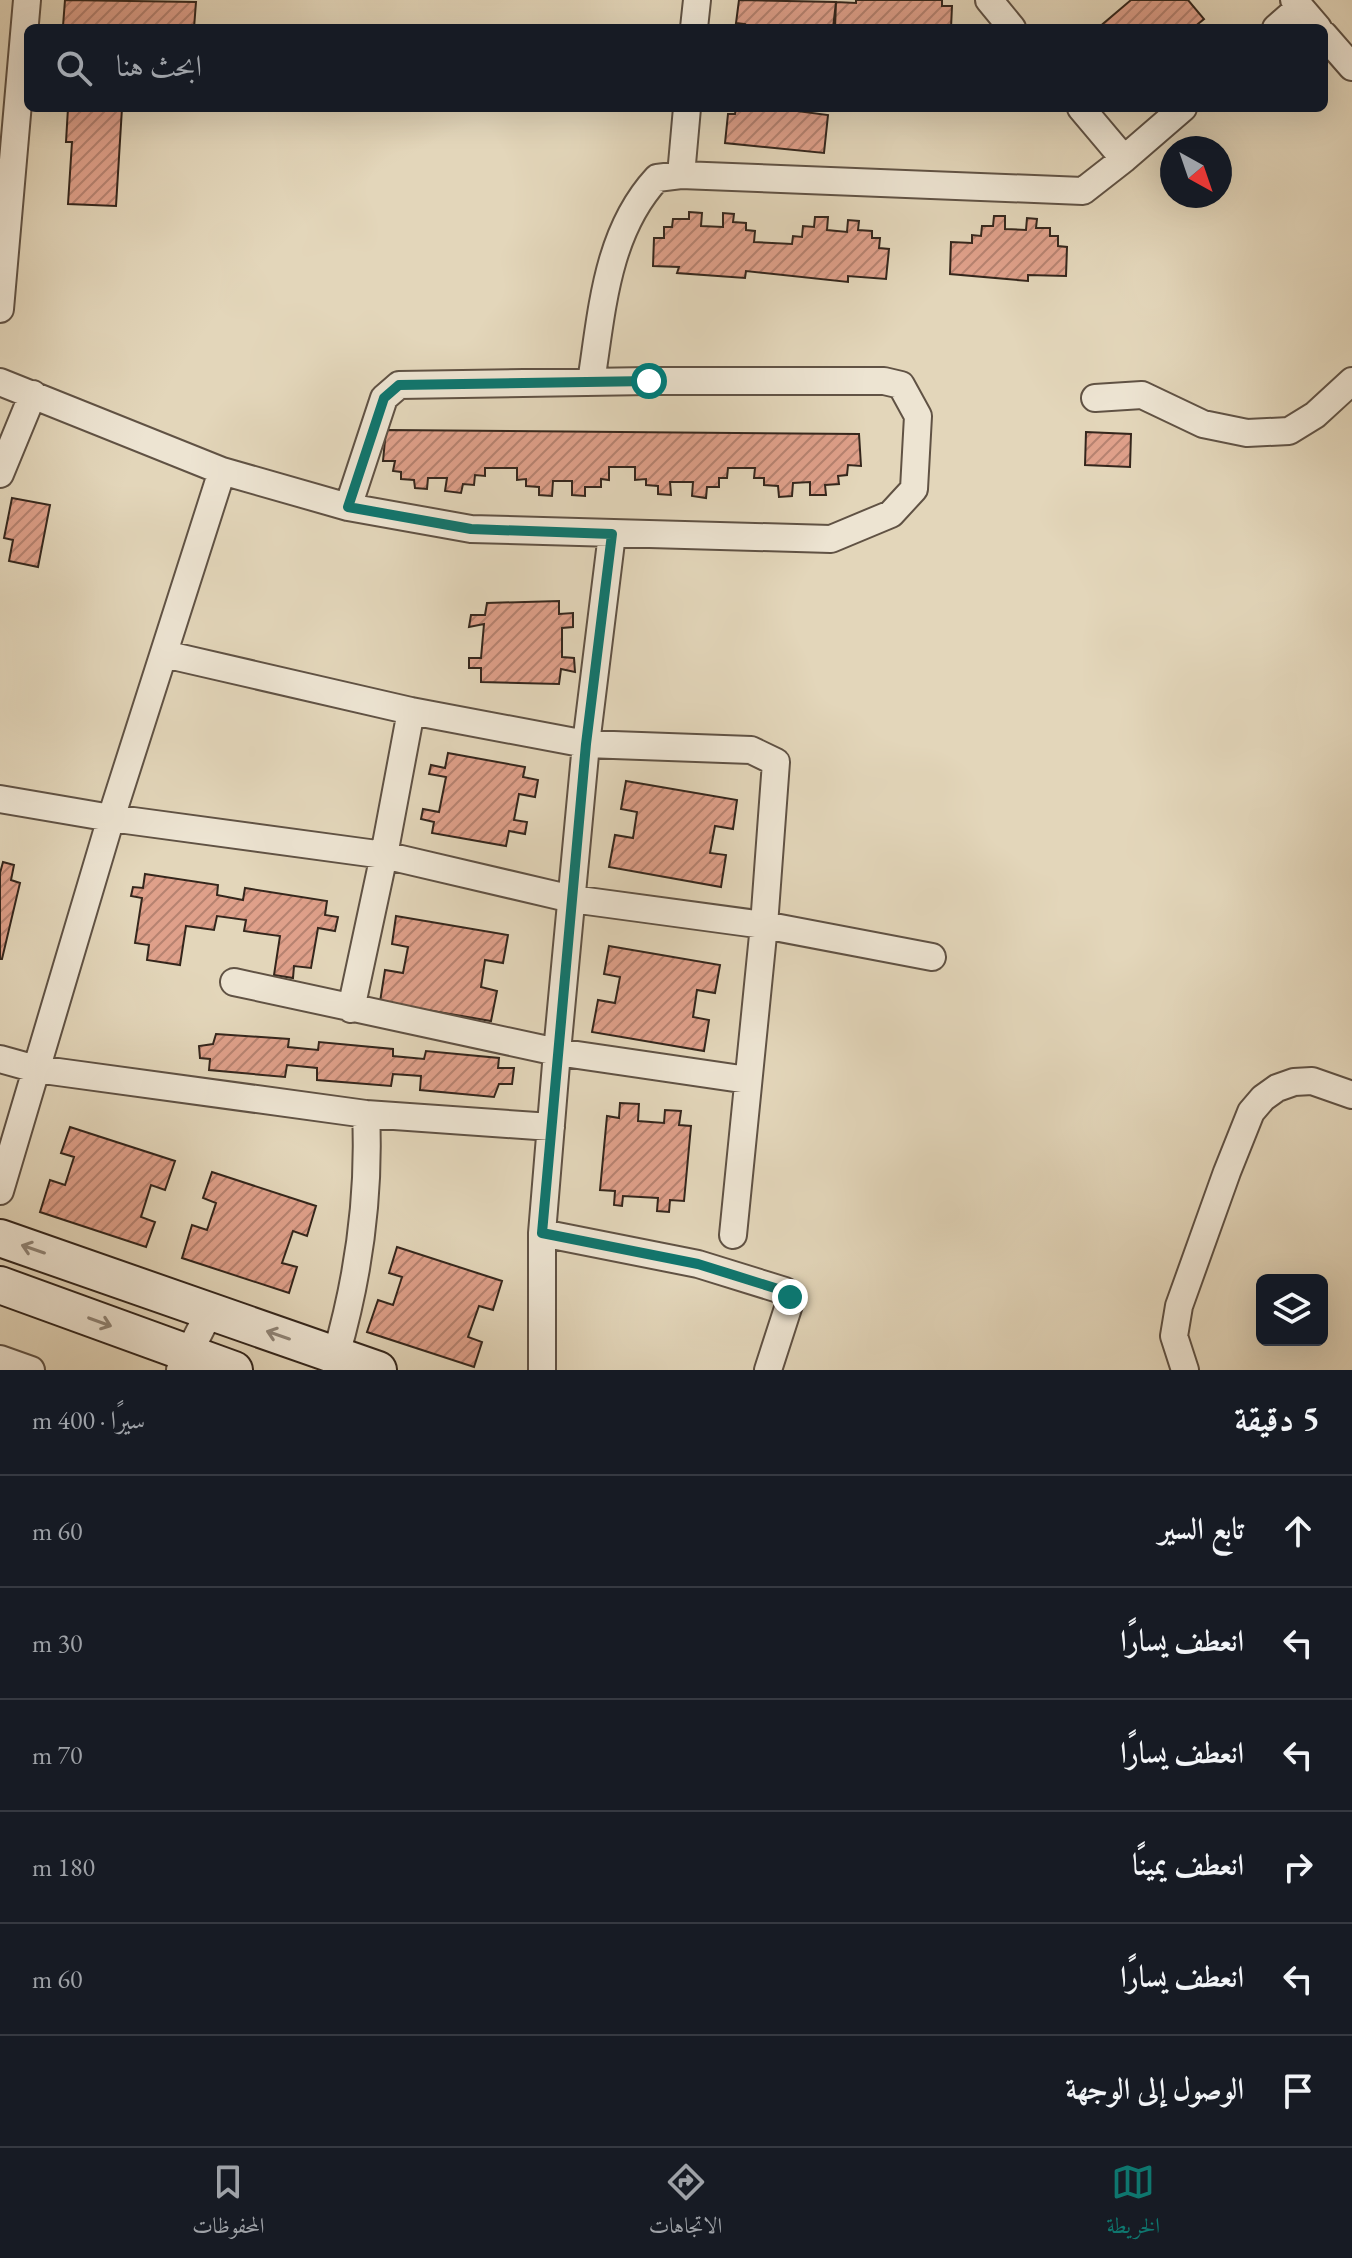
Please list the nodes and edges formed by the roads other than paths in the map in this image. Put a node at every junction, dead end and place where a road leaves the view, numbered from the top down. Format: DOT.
graph roads {
  1 [pos="27,0"];
  2 [pos="697,0"];
  3 [pos="989,0"];
  4 [pos="1297,4"];
  5 [pos="694,24"];
  6 [pos="1009,24"];
  7 [pos="1280,24"];
  8 [pos="1314,24"];
  9 [pos="1328,40"];
  10 [pos="1352,67"];
  11 [pos="10,75"];
  12 [pos="687,112"];
  13 [pos="1084,112"];
  14 [pos="1178,112"];
  15 [pos="1124,159"];
  16 [pos="681,175"];
  17 [pos="0,309"];
  18 [pos="1352,381"];
  19 [pos="0,382"];
  20 [pos="591,382"];
  21 [pos="33,394"];
  22 [pos="1095,398"];
  23 [pos="222,471"];
  24 [pos="0,474"];
  25 [pos="348,507"];
  26 [pos="612,534"];
  27 [pos="164,654"];
  28 [pos="411,711"];
  29 [pos="586,744"];
  30 [pos="0,799"];
  31 [pos="111,818"];
  32 [pos="384,855"];
  33 [pos="572,899"];
  34 [pos="764,925"];
  35 [pos="932,957"];
  36 [pos="234,982"];
  37 [pos="351,1009"];
  38 [pos="557,1052"];
  39 [pos="0,1059"];
  40 [pos="36,1069"];
  41 [pos="748,1080"];
  42 [pos="1352,1095"];
  43 [pos="366,1114"];
  44 [pos="551,1127"];
  45 [pos="0,1191"];
  46 [pos="542,1233"];
  47 [pos="733,1235"];
  48 [pos="0,1238"];
  49 [pos="0,1285"];
  50 [pos="210,1311"];
  51 [pos="336,1355"];
  52 [pos="0,1359"];
  53 [pos="185,1362"];
  54 [pos="31,1370"];
  55 [pos="234,1370"];
  56 [pos="378,1370"];
  57 [pos="542,1370"];
  58 [pos="768,1370"];
  59 [pos="1185,1370"];
  1 -- 11 [label="street"];
  2 -- 5 [label="street"];
  3 -- 6 [label="street"];
  4 -- 7 [label="street"];
  4 -- 8 [label="street"];
  9 -- 10 [label="street"];
  11 -- 17 [label="street"];
  12 -- 16 [label="street"];
  13 -- 15 [label="street"];
  14 -- 15 [label="street"];
  15 -- 16 [label="street"];
  16 -- 20 [label="street"];
  18 -- 22 [label="street"];
  19 -- 21 [label="street"];
  20 -- 25 [label="street"];
  20 -- 26 [label="street"];
  21 -- 23 [label="street"];
  21 -- 24 [label="street"];
  23 -- 25 [label="street"];
  23 -- 27 [label="street"];
  25 -- 26 [label="street"];
  26 -- 29 [label="street"];
  27 -- 28 [label="street"];
  27 -- 31 [label="street"];
  28 -- 29 [label="street"];
  28 -- 32 [label="street"];
  29 -- 33 [label="street"];
  29 -- 34 [label="street"];
  30 -- 31 [label="street"];
  31 -- 32 [label="street"];
  31 -- 40 [label="street"];
  32 -- 33 [label="street"];
  32 -- 37 [label="street"];
  33 -- 34 [label="street"];
  33 -- 38 [label="street"];
  34 -- 35 [label="street"];
  34 -- 41 [label="street"];
  36 -- 37 [label="street"];
  37 -- 38 [label="street"];
  38 -- 41 [label="street"];
  38 -- 44 [label="street"];
  39 -- 40 [label="street"];
  40 -- 43 [label="street"];
  40 -- 45 [label="street"];
  41 -- 47 [label="street"];
  42 -- 59 [label="street"];
  43 -- 44 [label="street"];
  43 -- 51 [label="street"];
  44 -- 46 [label="street"];
  46 -- 57 [label="street"];
  46 -- 58 [label="street"];
  50 -- 48 [label="main road, one-way"];
  49 -- 53 [label="main road, one-way"];
  51 -- 50 [label="main road, one-way"];
  50 -- 53 [label="street"];
  51 -- 56 [label="main road"];
  52 -- 54 [label="street"];
  53 -- 55 [label="main road"];
}
